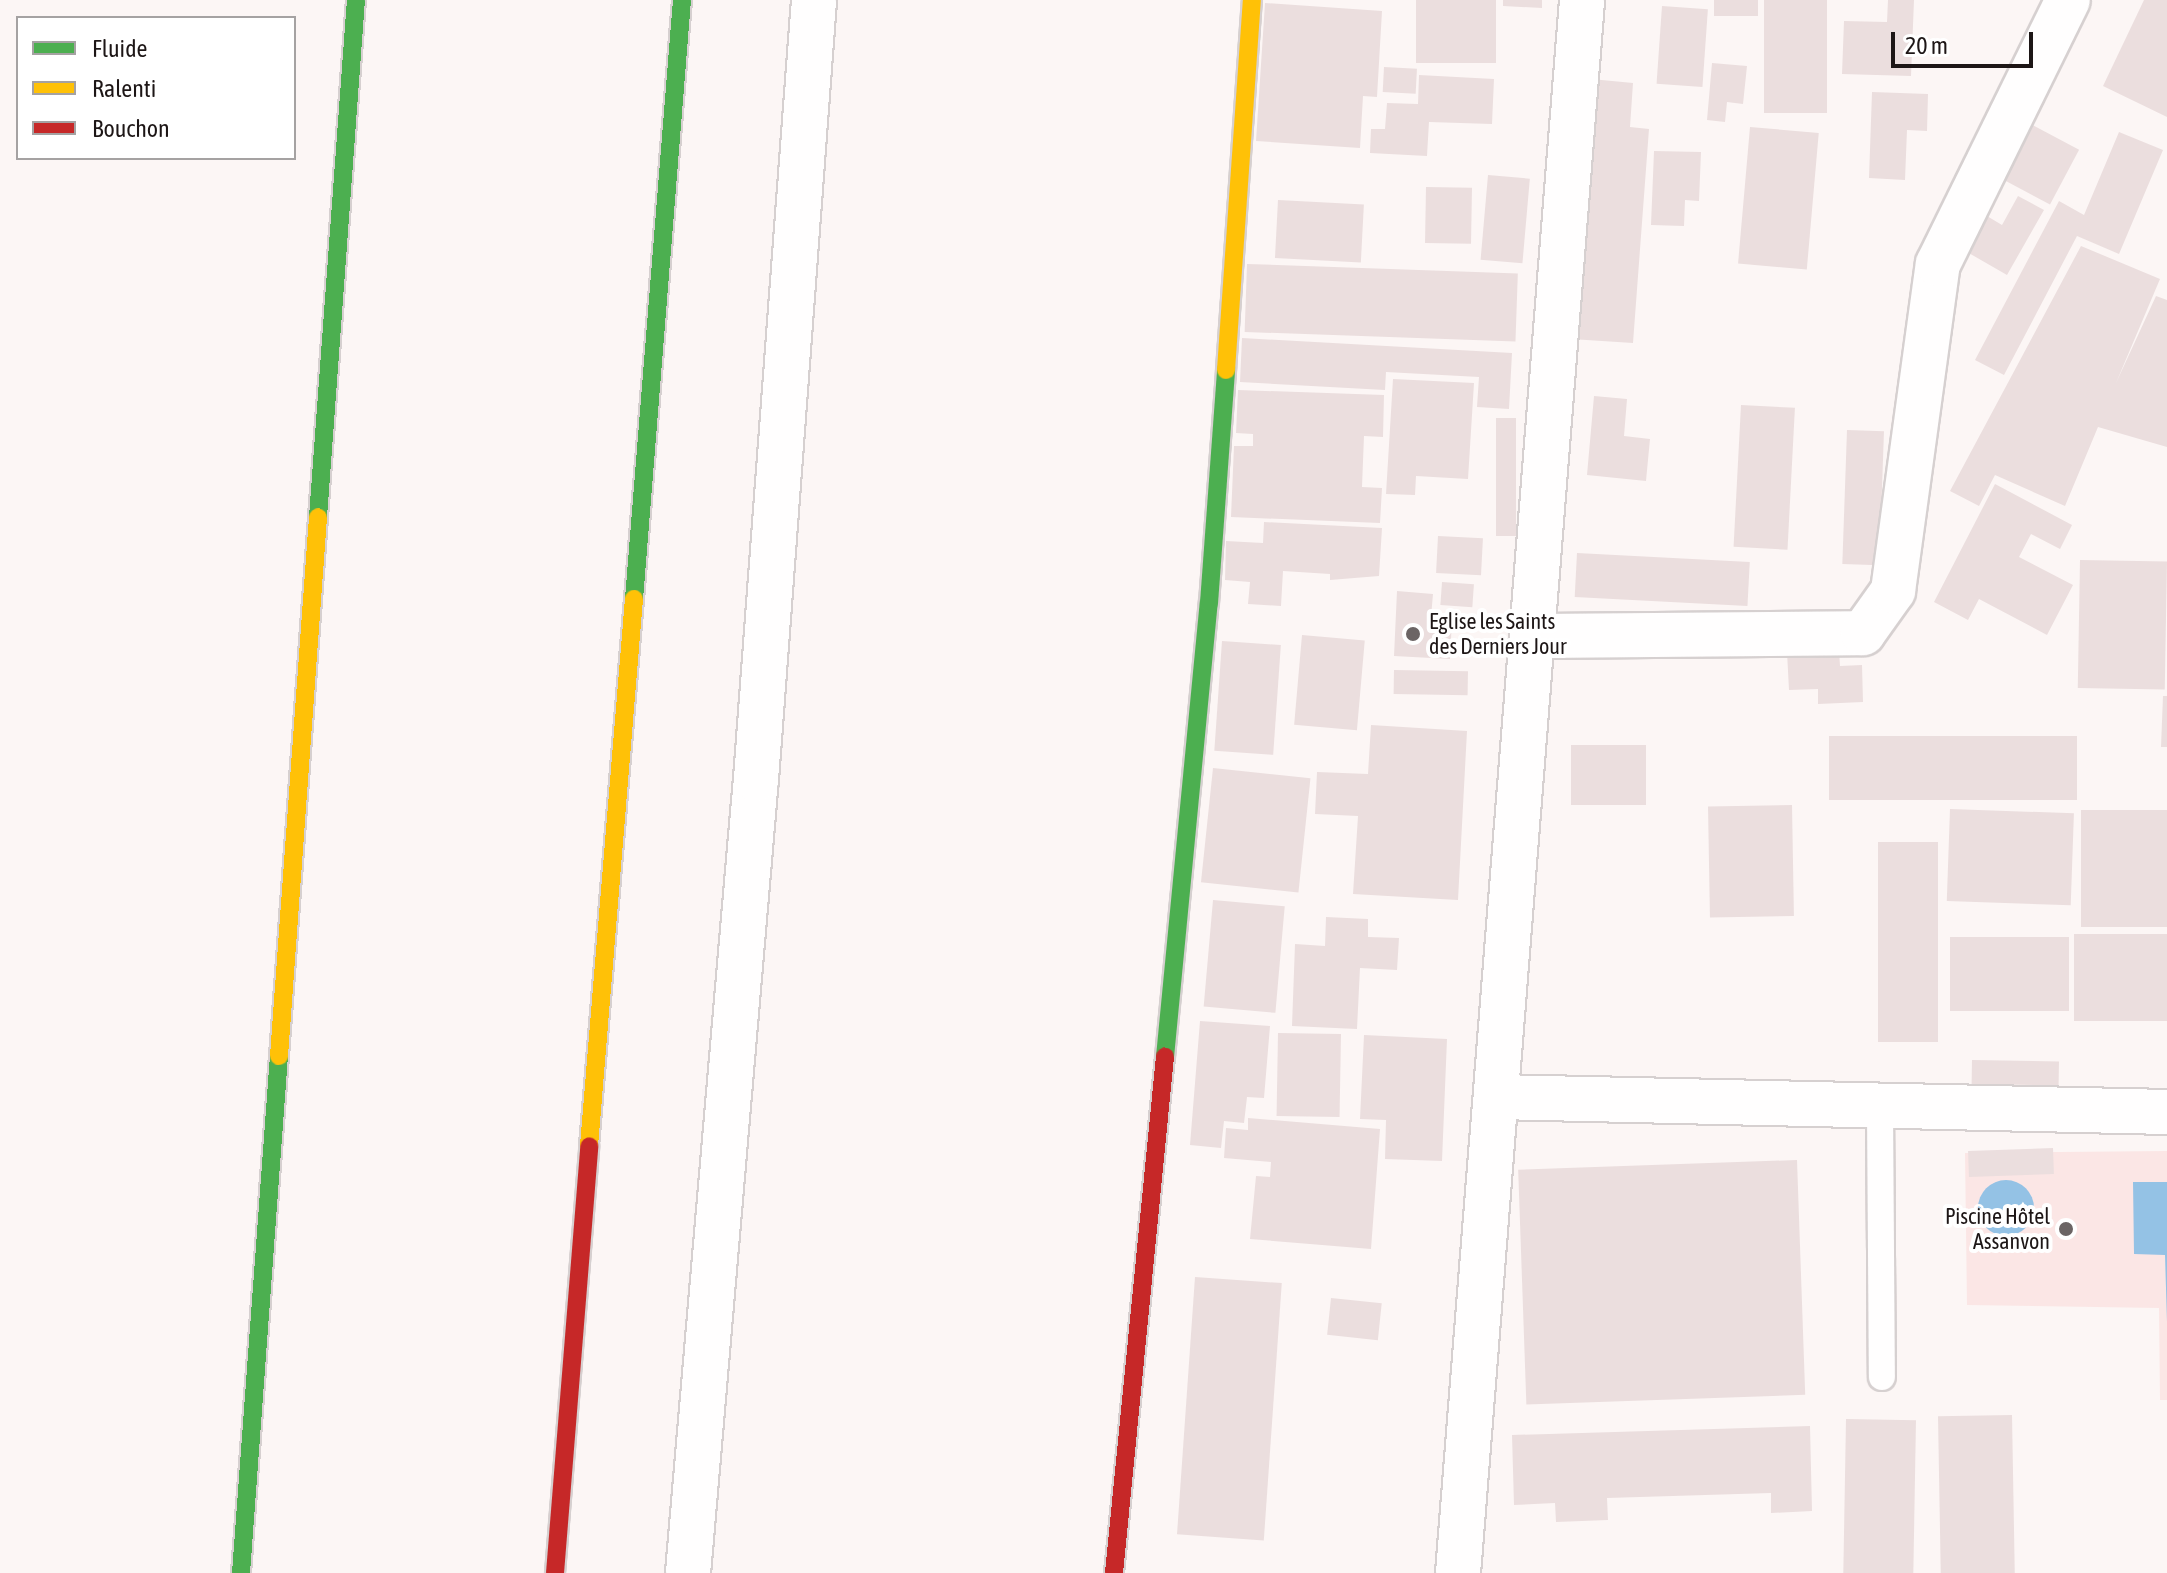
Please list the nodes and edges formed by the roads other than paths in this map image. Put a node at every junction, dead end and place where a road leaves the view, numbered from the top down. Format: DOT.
graph roads {
  1 [pos="356,0"];
  2 [pos="682,0"];
  3 [pos="814,0"];
  4 [pos="1252,0"];
  5 [pos="1582,0"];
  6 [pos="2068,0"];
  7 [pos="1532,636"];
  8 [pos="1497,1097"];
  9 [pos="1880,1109"];
  10 [pos="2167,1112"];
  11 [pos="1882,1377"];
  12 [pos="241,1573"];
  13 [pos="555,1573"];
  14 [pos="688,1573"];
  15 [pos="1114,1573"];
  16 [pos="1458,1573"];
  1 -- 12 [label="main road"];
  2 -- 13 [label="main road"];
  3 -- 14 [label="street"];
  4 -- 15 [label="main road"];
  5 -- 7 [label="street"];
  6 -- 7 [label="street"];
  7 -- 8 [label="street"];
  8 -- 9 [label="street"];
  8 -- 16 [label="street"];
  9 -- 10 [label="street"];
  9 -- 11 [label="lane"];
}
